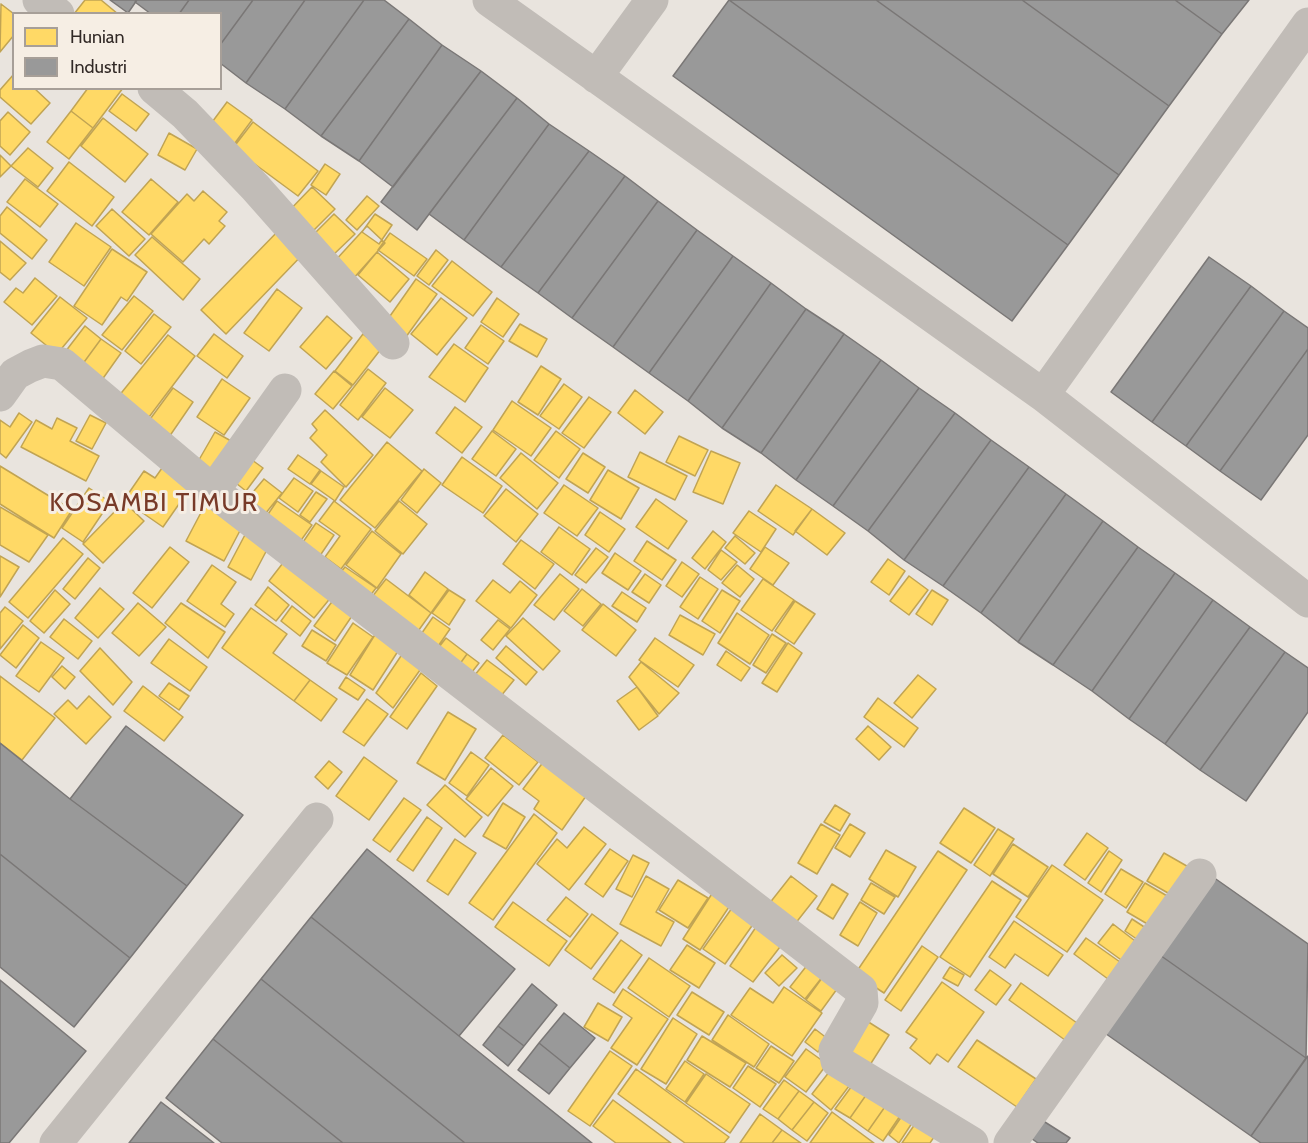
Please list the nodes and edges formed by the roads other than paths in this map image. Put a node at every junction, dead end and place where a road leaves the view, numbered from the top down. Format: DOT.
graph roads {
  1 [pos="39,0"];
  2 [pos="489,0"];
  3 [pos="652,0"];
  4 [pos="55,12"];
  5 [pos="1308,24"];
  6 [pos="596,77"];
  7 [pos="156,90"];
  8 [pos="393,343"];
  9 [pos="285,390"];
  10 [pos="0,394"];
  11 [pos="1043,394"];
  12 [pos="213,491"];
  13 [pos="1308,601"];
  14 [pos="317,819"];
  15 [pos="1200,875"];
  16 [pos="56,1143"];
  17 [pos="972,1143"];
  18 [pos="1010,1143"];
  1 -- 4 [label="street"];
  2 -- 6 [label="street"];
  3 -- 6 [label="street"];
  5 -- 11 [label="street"];
  6 -- 11 [label="street"];
  7 -- 8 [label="street"];
  9 -- 12 [label="street"];
  10 -- 12 [label="street"];
  11 -- 13 [label="street"];
  12 -- 17 [label="street"];
  14 -- 16 [label="street"];
  15 -- 18 [label="street"];
}
